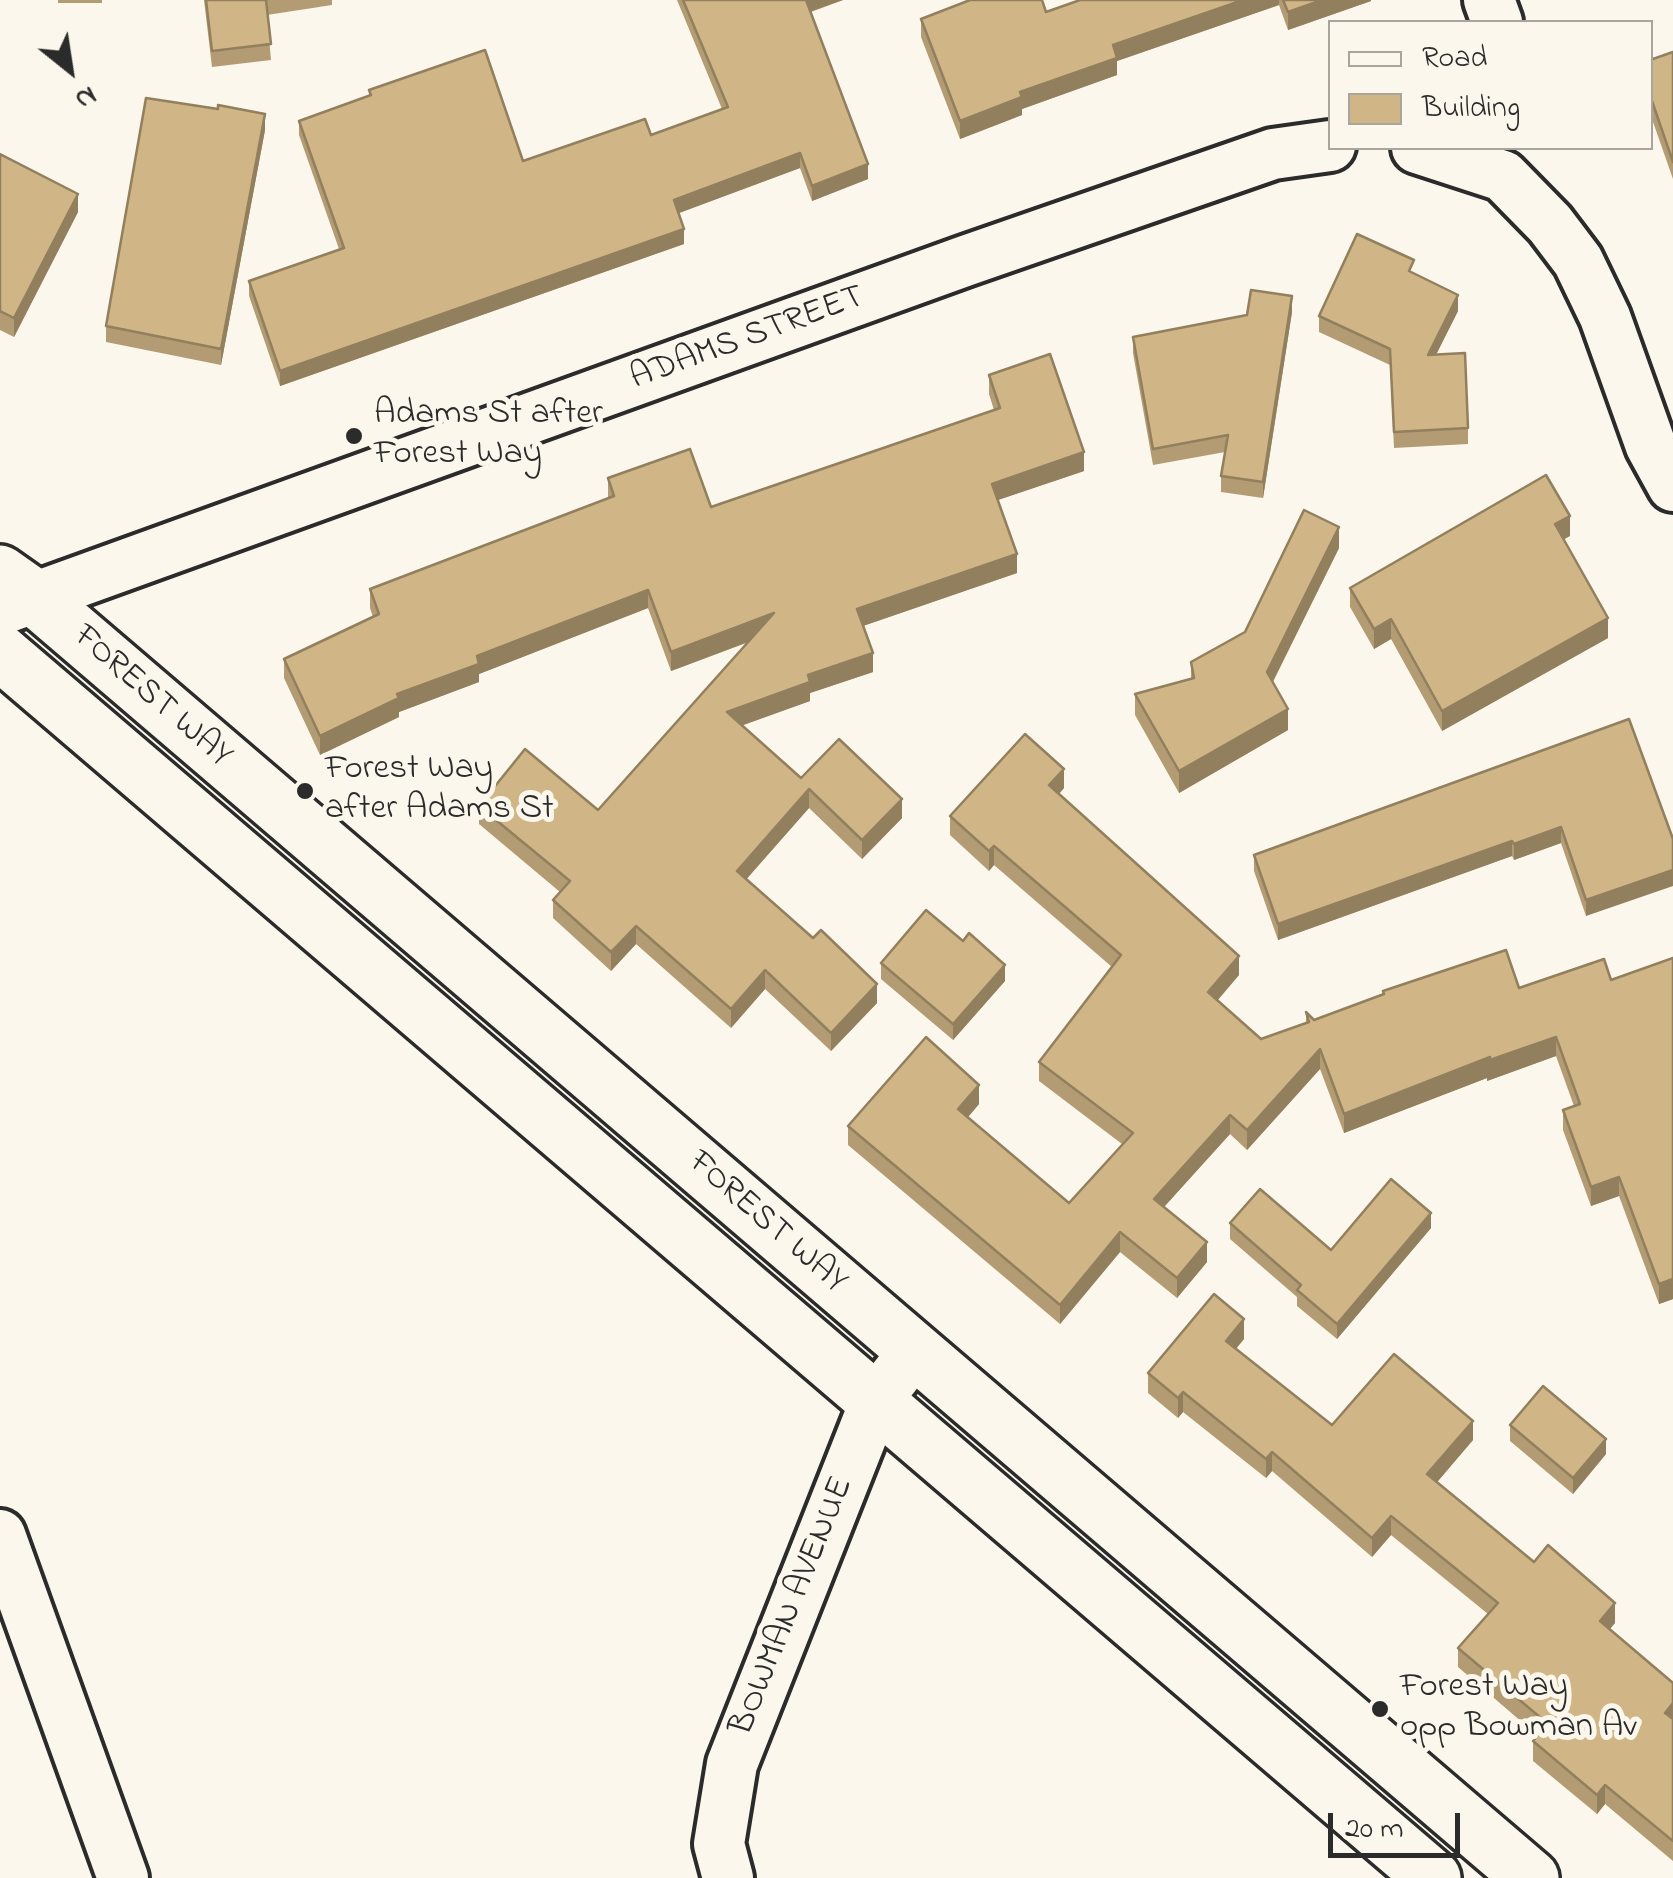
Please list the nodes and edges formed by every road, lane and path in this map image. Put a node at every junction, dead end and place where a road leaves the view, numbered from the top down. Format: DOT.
graph roads {
  1 [pos="1328,146"];
  2 [pos="1430,150"];
  3 [pos="1505,162"];
  4 [pos="1673,486"];
  5 [pos="11,593"];
  6 [pos="0,652"];
  7 [pos="915,1352"];
  8 [pos="876,1400"];
  9 [pos="0,1536"];
  10 [pos="122,1878"];
  11 [pos="728,1878"];
  12 [pos="1432,1878"];
  13 [pos="1531,1878"];
  1 -- 5 [label="street, ADAMS STREET"];
  2 -- 3 [label="street"];
  3 -- 4 [label="street"];
  5 -- 7 [label="main road, FOREST WAY"];
  6 -- 8 [label="main road, FOREST WAY"];
  7 -- 8 [label="street, BOWMAN AVENUE"];
  7 -- 13 [label="main road, FOREST WAY"];
  8 -- 11 [label="street, BOWMAN AVENUE"];
  8 -- 12 [label="main road, FOREST WAY"];
  9 -- 10 [label="street"];
}
